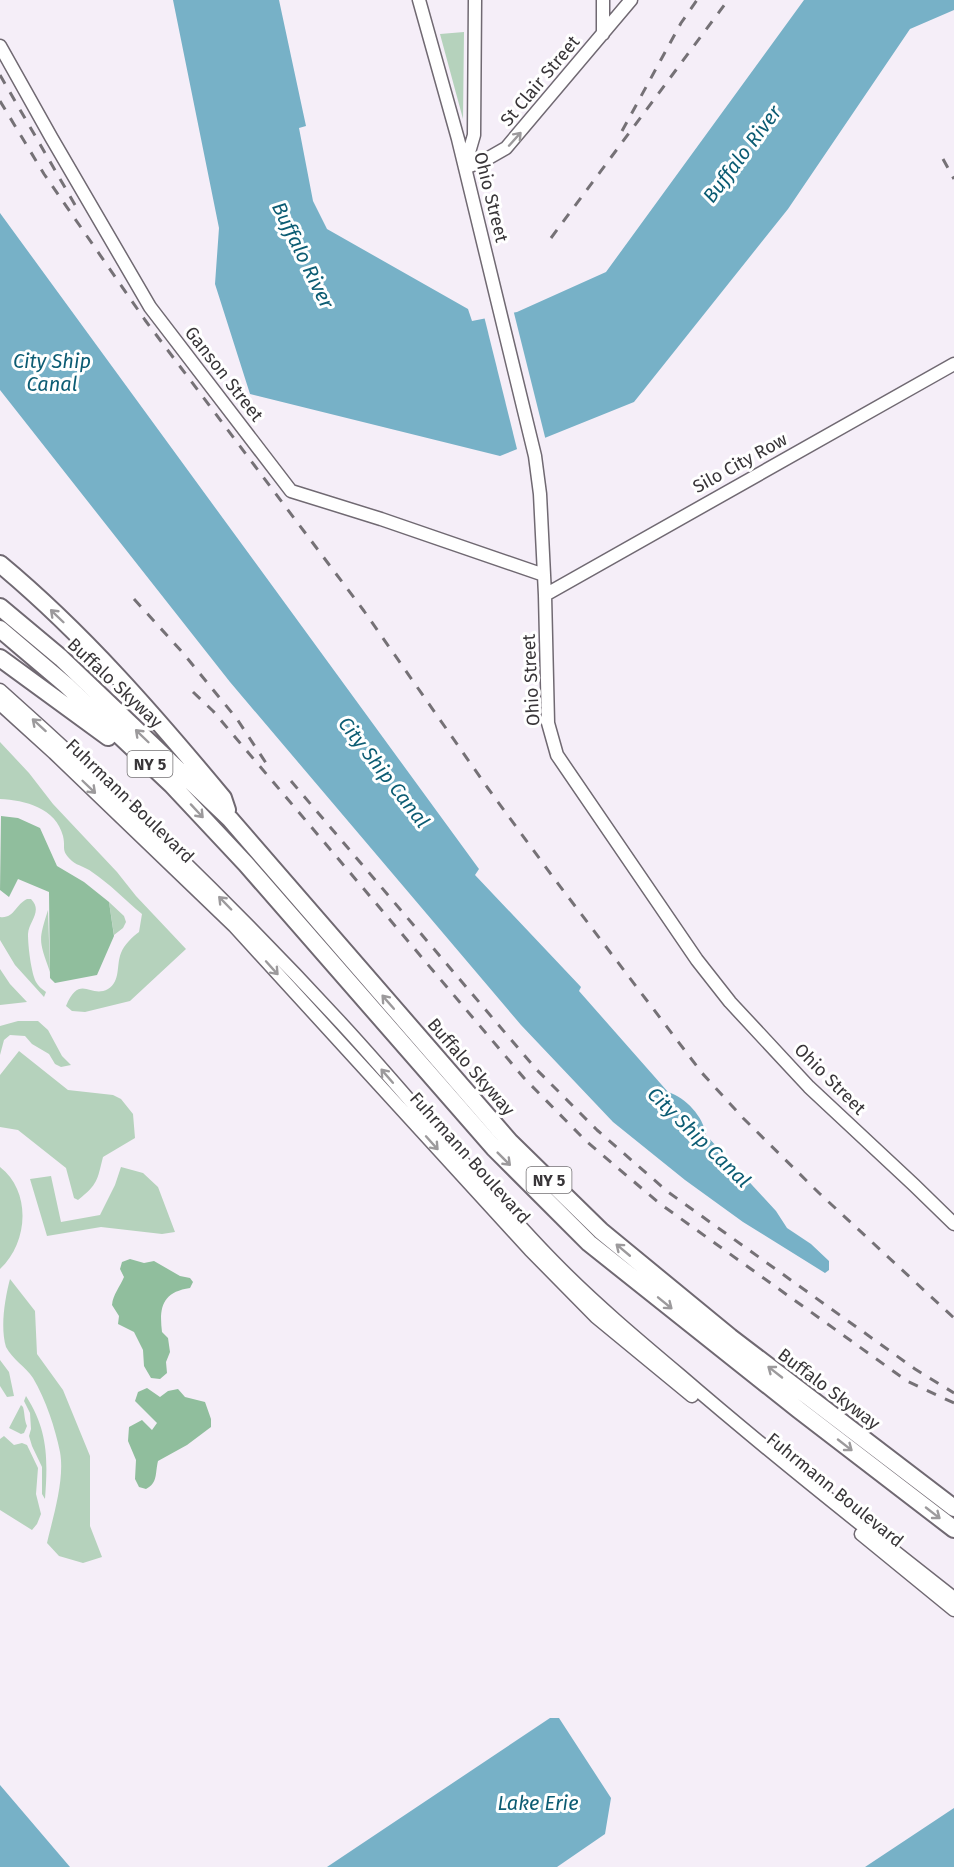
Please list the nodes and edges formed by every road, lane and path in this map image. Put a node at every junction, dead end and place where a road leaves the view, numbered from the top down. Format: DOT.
graph roads {
  1 [pos="419,0"];
  2 [pos="475,0"];
  3 [pos="603,0"];
  4 [pos="631,0"];
  5 [pos="603,34"];
  6 [pos="0,46"];
  7 [pos="465,168"];
  8 [pos="954,364"];
  9 [pos="0,564"];
  10 [pos="544,575"];
  11 [pos="545,595"];
  12 [pos="0,607"];
  13 [pos="0,629"];
  14 [pos="0,658"];
  15 [pos="0,690"];
  16 [pos="0,704"];
  17 [pos="172,784"];
  18 [pos="230,819"];
  19 [pos="294,907"];
  20 [pos="306,920"];
  21 [pos="237,922"];
  22 [pos="954,1224"];
  23 [pos="696,1395"];
  24 [pos="954,1508"];
  25 [pos="954,1529"];
  26 [pos="954,1598"];
  27 [pos="954,1610"];
  1 -- 7 [label="street, Ohio Street"];
  2 -- 7 [label="street"];
  3 -- 5 [label="street"];
  4 -- 5 [label="street, St Clair Street"];
  7 -- 5 [label="street, St Clair Street, one-way"];
  6 -- 10 [label="street, Ganson Street"];
  7 -- 10 [label="street, Ohio Street"];
  8 -- 11 [label="street, Silo City Row"];
  18 -- 9 [label="highway, one-way"];
  10 -- 11 [label="street, Ohio Street"];
  11 -- 22 [label="street, Ohio Street"];
  18 -- 12 [label="highway, Buffalo Skyway / NY 5, one-way"];
  13 -- 17 [label="highway, Buffalo Skyway / NY 5"];
  14 -- 17 [label="highway"];
  21 -- 15 [label="street, Fuhrmann Boulevard, one-way"];
  16 -- 21 [label="street, Fuhrmann Boulevard, one-way"];
  17 -- 19 [label="highway, Buffalo Skyway / NY 5, one-way"];
  18 -- 19 [label="highway, Buffalo Skyway / NY 5"];
  19 -- 20 [label="highway, Buffalo Skyway / NY 5"];
  24 -- 20 [label="highway, Buffalo Skyway / NY 5, one-way"];
  20 -- 25 [label="highway, Buffalo Skyway / NY 5, one-way"];
  21 -- 23 [label="street, Fuhrmann Boulevard"];
  23 -- 26 [label="street, Fuhrmann Boulevard"];
  23 -- 27 [label="street, Fuhrmann Boulevard"];
}
